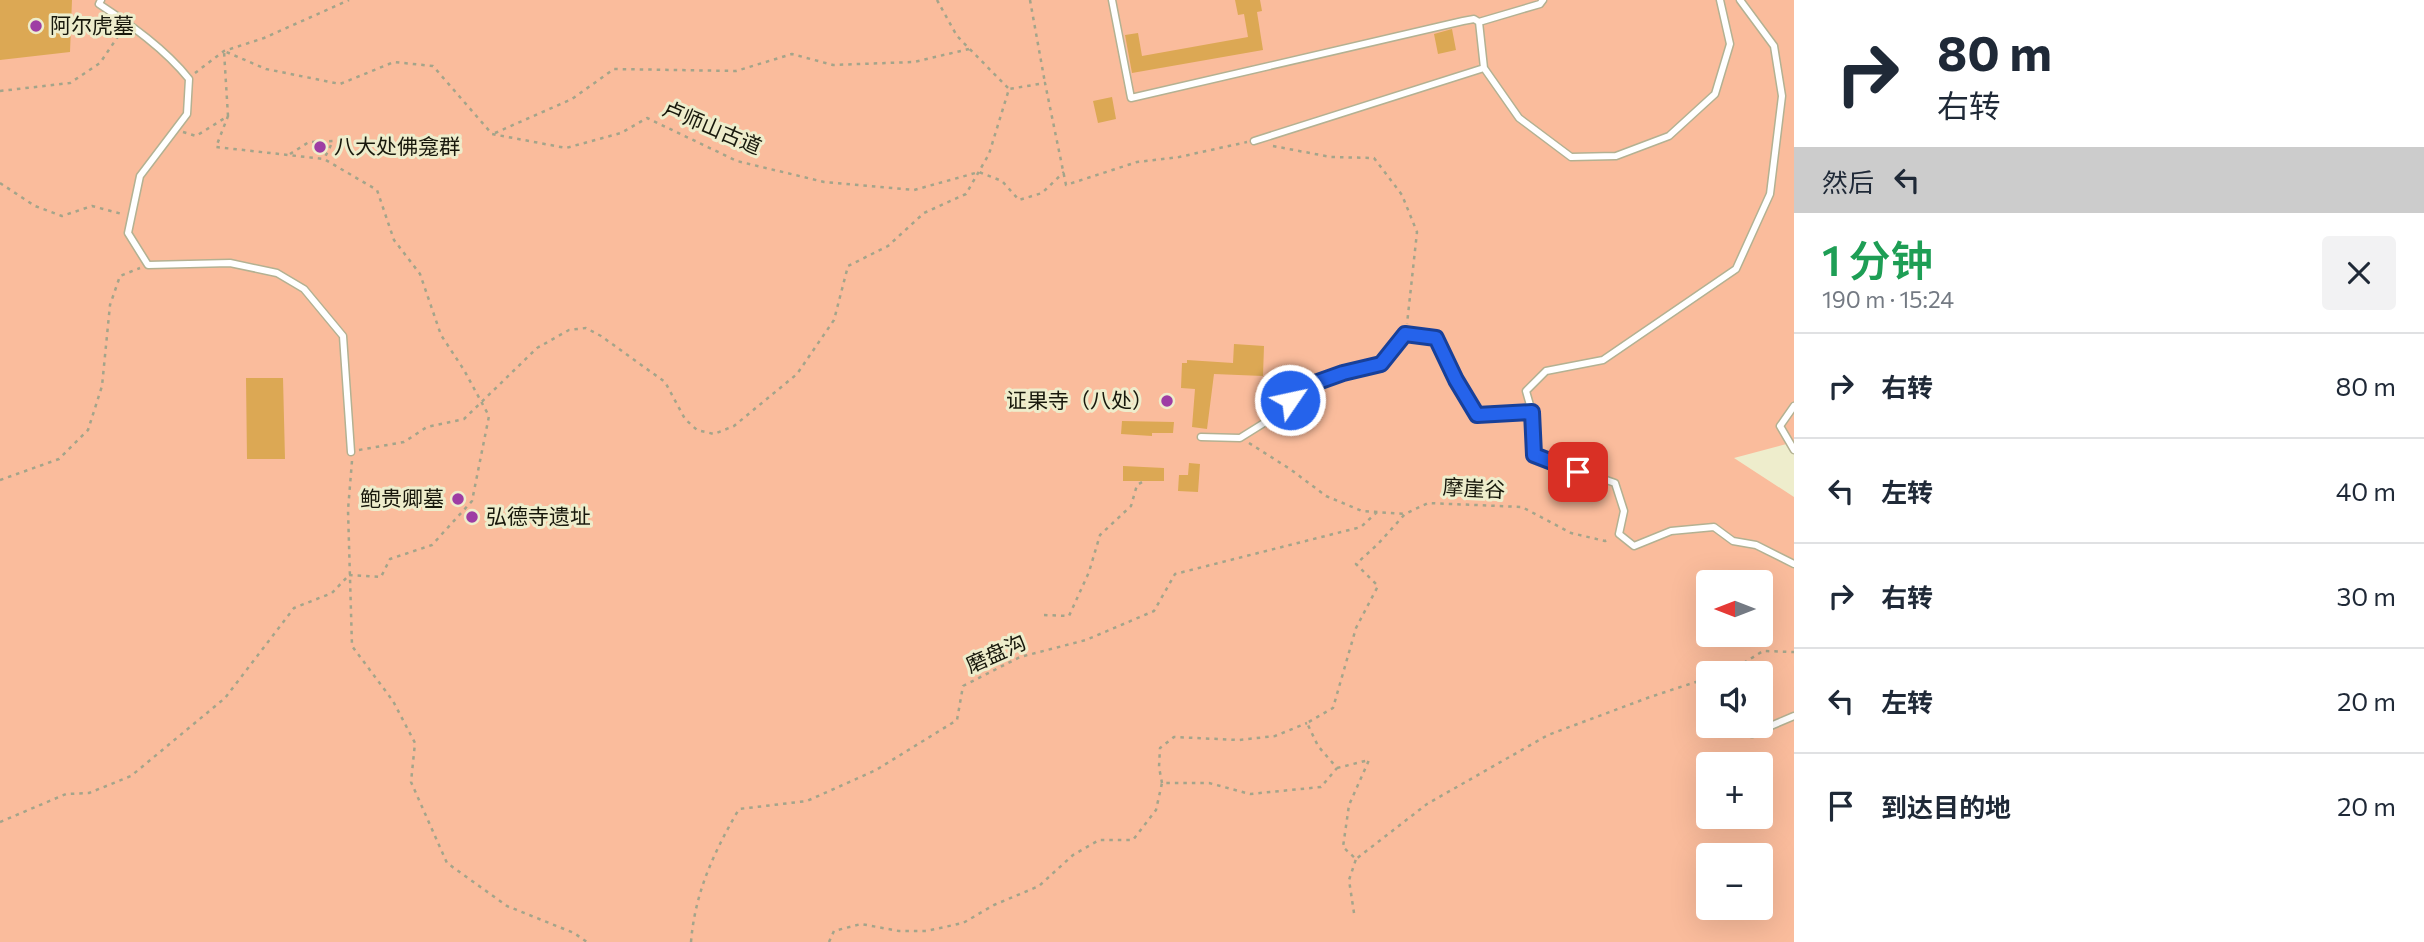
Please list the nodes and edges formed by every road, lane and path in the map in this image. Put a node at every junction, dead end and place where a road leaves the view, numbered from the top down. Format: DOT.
graph roads {
  1 [pos="101,0"];
  2 [pos="349,0"];
  3 [pos="937,0"];
  4 [pos="1030,0"];
  5 [pos="1112,0"];
  6 [pos="1543,0"];
  7 [pos="1720,0"];
  8 [pos="1740,0"];
  9 [pos="1479,22"];
  10 [pos="127,23"];
  11 [pos="970,49"];
  12 [pos="224,51"];
  13 [pos="1484,68"];
  14 [pos="189,79"];
  15 [pos="1045,83"];
  16 [pos="1009,89"];
  17 [pos="0,91"];
  18 [pos="228,116"];
  19 [pos="175,130"];
  20 [pos="492,134"];
  21 [pos="1254,141"];
  22 [pos="288,155"];
  23 [pos="324,159"];
  24 [pos="979,172"];
  25 [pos="1064,172"];
  26 [pos="0,183"];
  27 [pos="132,216"];
  28 [pos="148,265"];
  29 [pos="1405,334"];
  30 [pos="481,403"];
  31 [pos="1794,406"];
  32 [pos="1532,412"];
  33 [pos="1201,437"];
  34 [pos="1240,438"];
  35 [pos="1794,450"];
  36 [pos="351,452"];
  37 [pos="0,480"];
  38 [pos="1144,481"];
  39 [pos="1377,512"];
  40 [pos="1405,514"];
  41 [pos="1619,534"];
  42 [pos="1794,564"];
  43 [pos="349,575"];
  44 [pos="1044,615"];
  45 [pos="1794,652"];
  46 [pos="1747,661"];
  47 [pos="1696,682"];
  48 [pos="1794,716"];
  49 [pos="1307,723"];
  50 [pos="1773,725"];
  51 [pos="1337,768"];
  52 [pos="1162,783"];
  53 [pos="0,822"];
  54 [pos="1356,859"];
  55 [pos="1354,913"];
  56 [pos="587,942"];
  57 [pos="691,942"];
  58 [pos="829,942"];
  1 -- 10 [label="lane"];
  2 -- 12 [label="path"];
  3 -- 11 [label="path"];
  4 -- 15 [label="path"];
  5 -- 9 [label="lane"];
  6 -- 9 [label="lane"];
  7 -- 13 [label="lane"];
  8 -- 32 [label="lane"];
  9 -- 13 [label="lane"];
  10 -- 14 [label="lane"];
  10 -- 17 [label="path"];
  11 -- 16 [label="path"];
  11 -- 20 [label="path"];
  12 -- 14 [label="path"];
  12 -- 18 [label="path"];
  12 -- 20 [label="path"];
  13 -- 21 [label="lane"];
  14 -- 19 [label="lane"];
  15 -- 16 [label="path"];
  15 -- 25 [label="path"];
  16 -- 24 [label="path"];
  18 -- 19 [label="path"];
  18 -- 22 [label="path"];
  19 -- 27 [label="lane"];
  20 -- 24 [label="path, 卢师山古道"];
  21 -- 25 [label="path"];
  21 -- 29 [label="path"];
  22 -- 23 [label="path"];
  22 -- 23 [label="path"];
  23 -- 30 [label="path"];
  24 -- 25 [label="path"];
  24 -- 30 [label="path"];
  26 -- 27 [label="path"];
  27 -- 28 [label="lane"];
  28 -- 36 [label="lane"];
  28 -- 37 [label="path"];
  29 -- 32 [label="lane"];
  29 -- 34 [label="lane"];
  30 -- 36 [label="path"];
  30 -- 43 [label="path"];
  31 -- 35 [label="lane"];
  32 -- 41 [label="lane"];
  33 -- 34 [label="lane"];
  34 -- 39 [label="path"];
  36 -- 43 [label="path"];
  38 -- 44 [label="path"];
  39 -- 40 [label="path"];
  39 -- 57 [label="path, 磨盘沟"];
  40 -- 41 [label="path, 摩崖谷"];
  40 -- 49 [label="path"];
  41 -- 42 [label="lane"];
  43 -- 53 [label="path"];
  43 -- 56 [label="path"];
  45 -- 46 [label="path"];
  47 -- 54 [label="path"];
  48 -- 50 [label="lane"];
  49 -- 51 [label="path"];
  49 -- 52 [label="path"];
  51 -- 52 [label="path"];
  51 -- 54 [label="path"];
  52 -- 58 [label="path"];
  54 -- 55 [label="path"];
}
